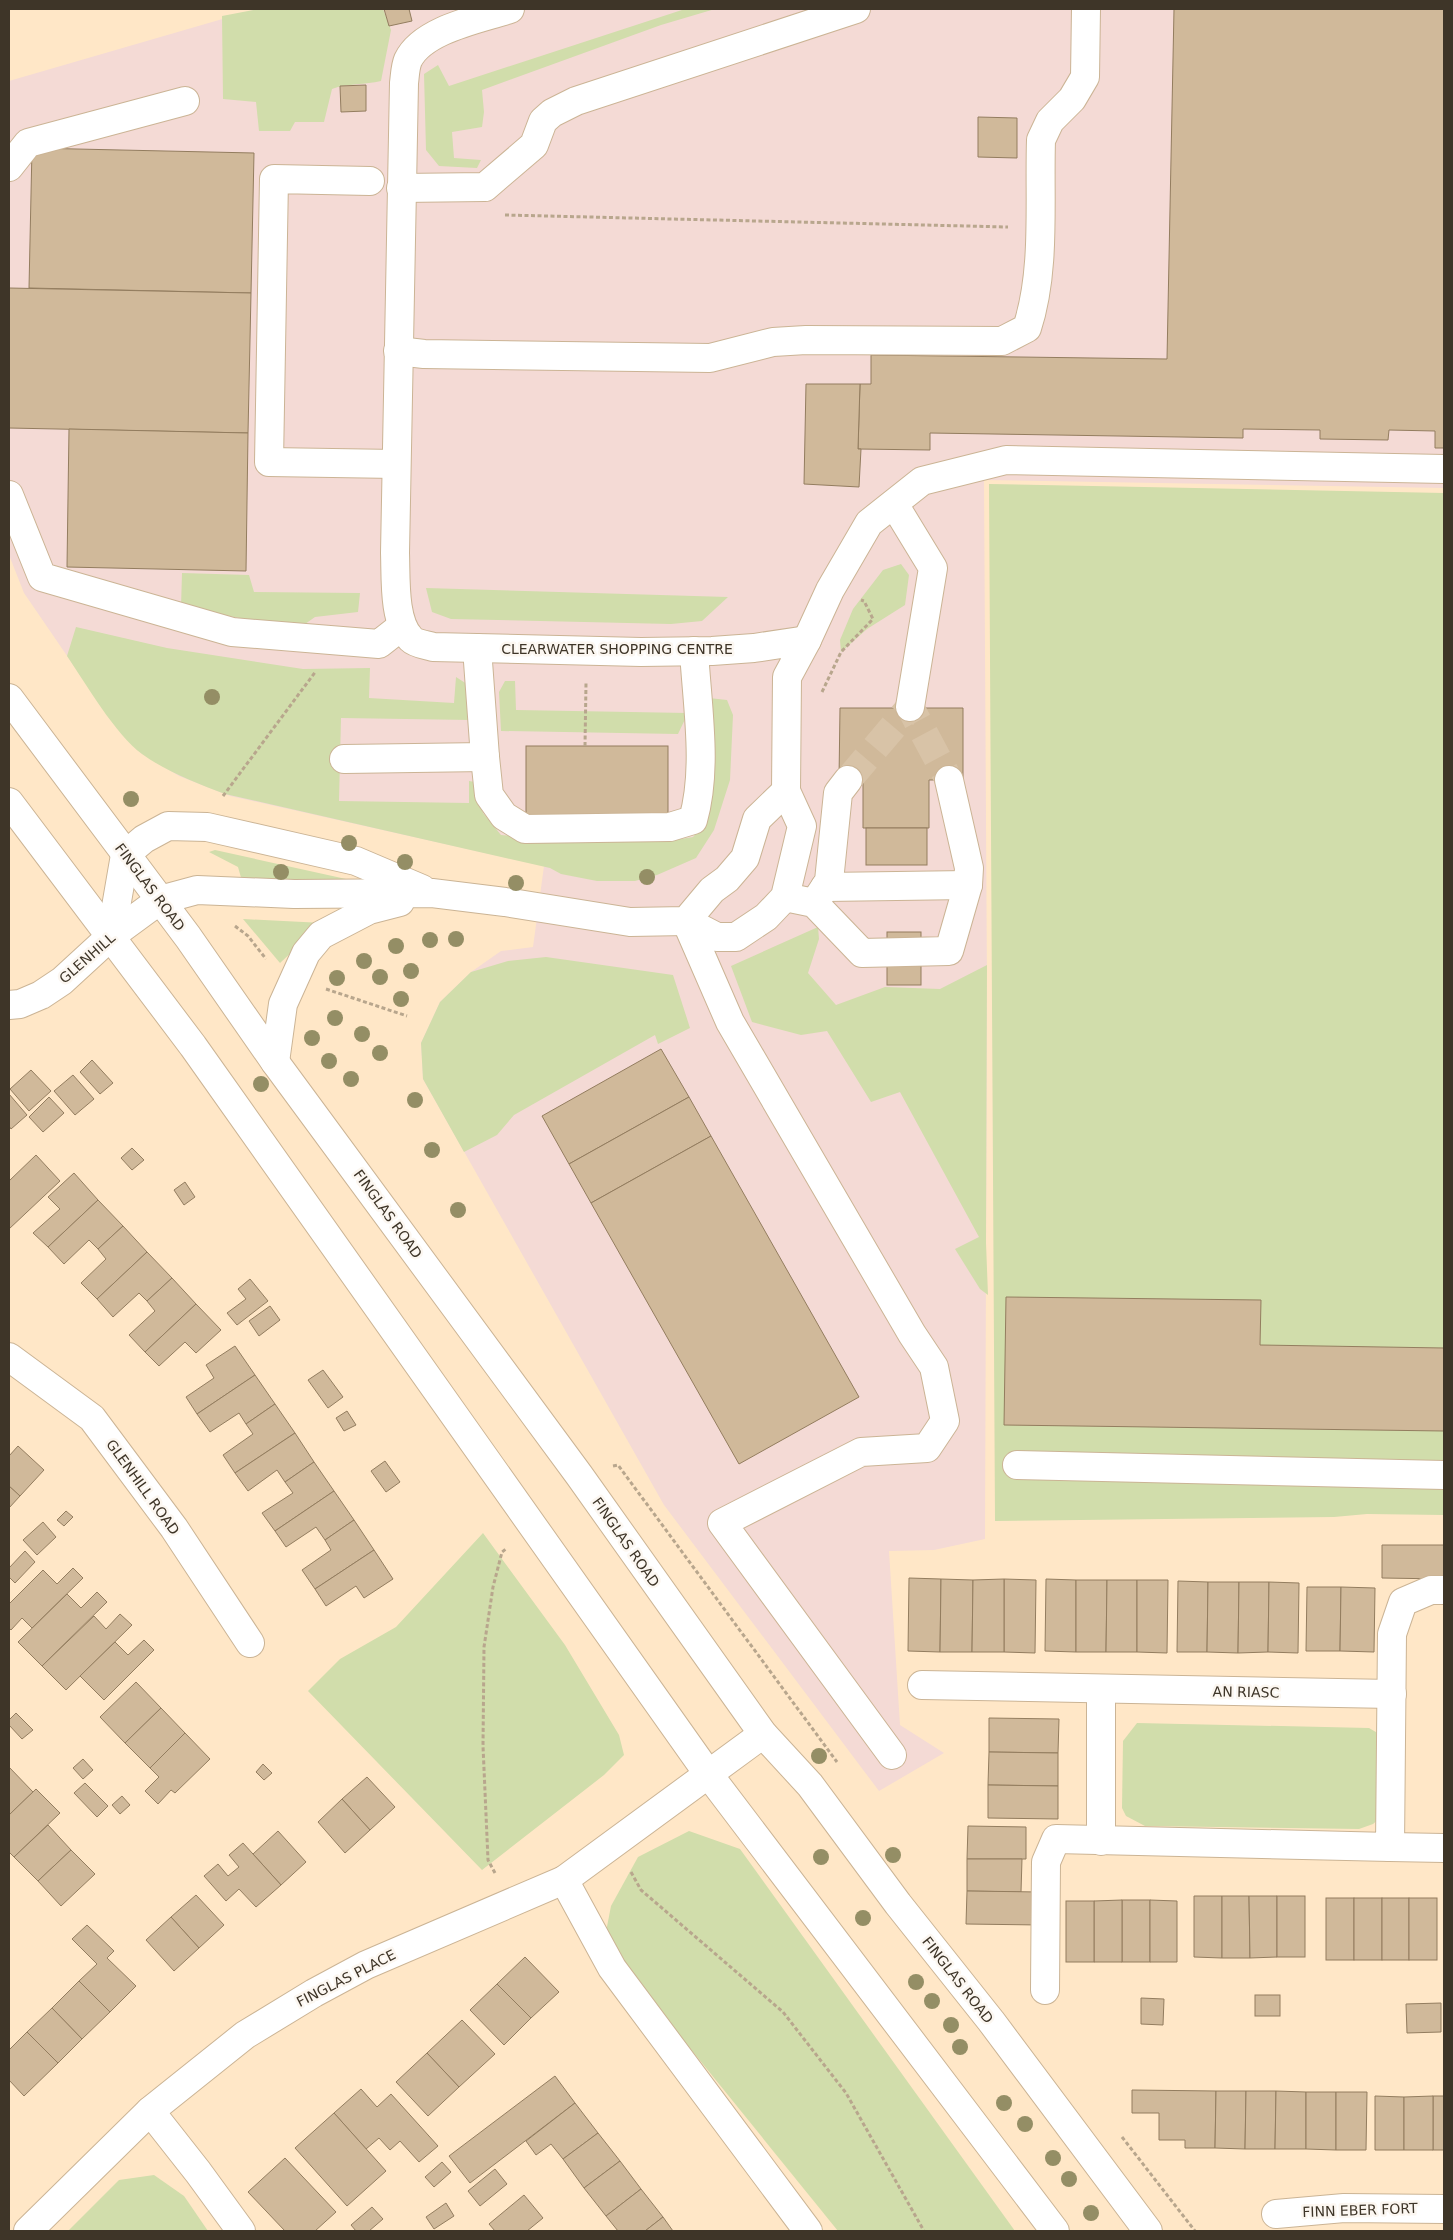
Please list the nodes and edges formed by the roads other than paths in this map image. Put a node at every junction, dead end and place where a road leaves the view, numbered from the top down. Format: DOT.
graph roads {
  1 [pos="510,9"];
  2 [pos="856,9"];
  3 [pos="1086,9"];
  4 [pos="186,102"];
  5 [pos="9,167"];
  6 [pos="370,181"];
  7 [pos="400,188"];
  8 [pos="398,351"];
  9 [pos="396,464"];
  10 [pos="1444,469"];
  11 [pos="9,494"];
  12 [pos="894,504"];
  13 [pos="402,626"];
  14 [pos="807,640"];
  15 [pos="476,648"];
  16 [pos="694,651"];
  17 [pos="9,698"];
  18 [pos="910,707"];
  19 [pos="485,757"];
  20 [pos="344,759"];
  21 [pos="848,780"];
  22 [pos="949,780"];
  23 [pos="786,791"];
  24 [pos="9,802"];
  25 [pos="125,856"];
  26 [pos="968,886"];
  27 [pos="432,893"];
  28 [pos="819,895"];
  29 [pos="785,897"];
  30 [pos="160,900"];
  31 [pos="686,921"];
  32 [pos="111,936"];
  33 [pos="9,1005"];
  34 [pos="275,1062"];
  35 [pos="9,1357"];
  36 [pos="1017,1465"];
  37 [pos="1444,1475"];
  38 [pos="1444,1590"];
  39 [pos="250,1643"];
  40 [pos="922,1685"];
  41 [pos="1101,1690"];
  42 [pos="1392,1694"];
  43 [pos="762,1734"];
  44 [pos="892,1755"];
  45 [pos="709,1775"];
  46 [pos="1102,1841"];
  47 [pos="1390,1847"];
  48 [pos="1444,1848"];
  49 [pos="564,1880"];
  50 [pos="1045,1990"];
  51 [pos="150,2111"];
  52 [pos="1444,2209"];
  53 [pos="1276,2214"];
  54 [pos="28,2231"];
  55 [pos="241,2231"];
  56 [pos="808,2231"];
  57 [pos="1055,2231"];
  58 [pos="1148,2231"];
  1 -- 7 [label="street"];
  2 -- 7 [label="street"];
  3 -- 8 [label="street"];
  4 -- 5 [label="street"];
  6 -- 9 [label="street"];
  7 -- 8 [label="street"];
  8 -- 9 [label="street"];
  9 -- 13 [label="street"];
  10 -- 12 [label="street"];
  11 -- 13 [label="street"];
  12 -- 14 [label="street"];
  12 -- 18 [label="street"];
  13 -- 15 [label="street, CLEARWATER SHOPPING CENTRE"];
  14 -- 16 [label="street, CLEARWATER SHOPPING CENTRE"];
  14 -- 23 [label="street"];
  15 -- 16 [label="street, CLEARWATER SHOPPING CENTRE"];
  15 -- 19 [label="street"];
  16 -- 19 [label="street"];
  17 -- 25 [label="street, FINGLAS ROAD"];
  19 -- 20 [label="street"];
  21 -- 28 [label="street"];
  22 -- 26 [label="street"];
  23 -- 29 [label="street"];
  23 -- 31 [label="street"];
  24 -- 32 [label="street"];
  25 -- 27 [label="street"];
  25 -- 30 [label="street, FINGLAS ROAD"];
  25 -- 32 [label="street"];
  26 -- 28 [label="street"];
  26 -- 28 [label="street"];
  27 -- 30 [label="street"];
  27 -- 31 [label="street"];
  27 -- 34 [label="street"];
  28 -- 29 [label="street"];
  29 -- 31 [label="street"];
  30 -- 32 [label="street, GLENHILL"];
  30 -- 34 [label="street, FINGLAS ROAD"];
  31 -- 44 [label="street"];
  32 -- 33 [label="street, GLENHILL"];
  32 -- 45 [label="street"];
  34 -- 43 [label="street, FINGLAS ROAD"];
  35 -- 39 [label="street, GLENHILL ROAD"];
  36 -- 37 [label="street"];
  38 -- 42 [label="street"];
  40 -- 41 [label="street, AN RIASC"];
  41 -- 42 [label="street, AN RIASC"];
  41 -- 46 [label="street"];
  42 -- 47 [label="street"];
  43 -- 45 [label="street"];
  43 -- 58 [label="street, FINGLAS ROAD"];
  45 -- 49 [label="street"];
  45 -- 57 [label="street"];
  46 -- 47 [label="street"];
  46 -- 50 [label="street"];
  47 -- 48 [label="street"];
  49 -- 51 [label="street, FINGLAS PLACE"];
  49 -- 56 [label="street"];
  51 -- 54 [label="street, FINGLAS PLACE"];
  51 -- 55 [label="street"];
  52 -- 53 [label="street, FINN EBER FORT"];
}
